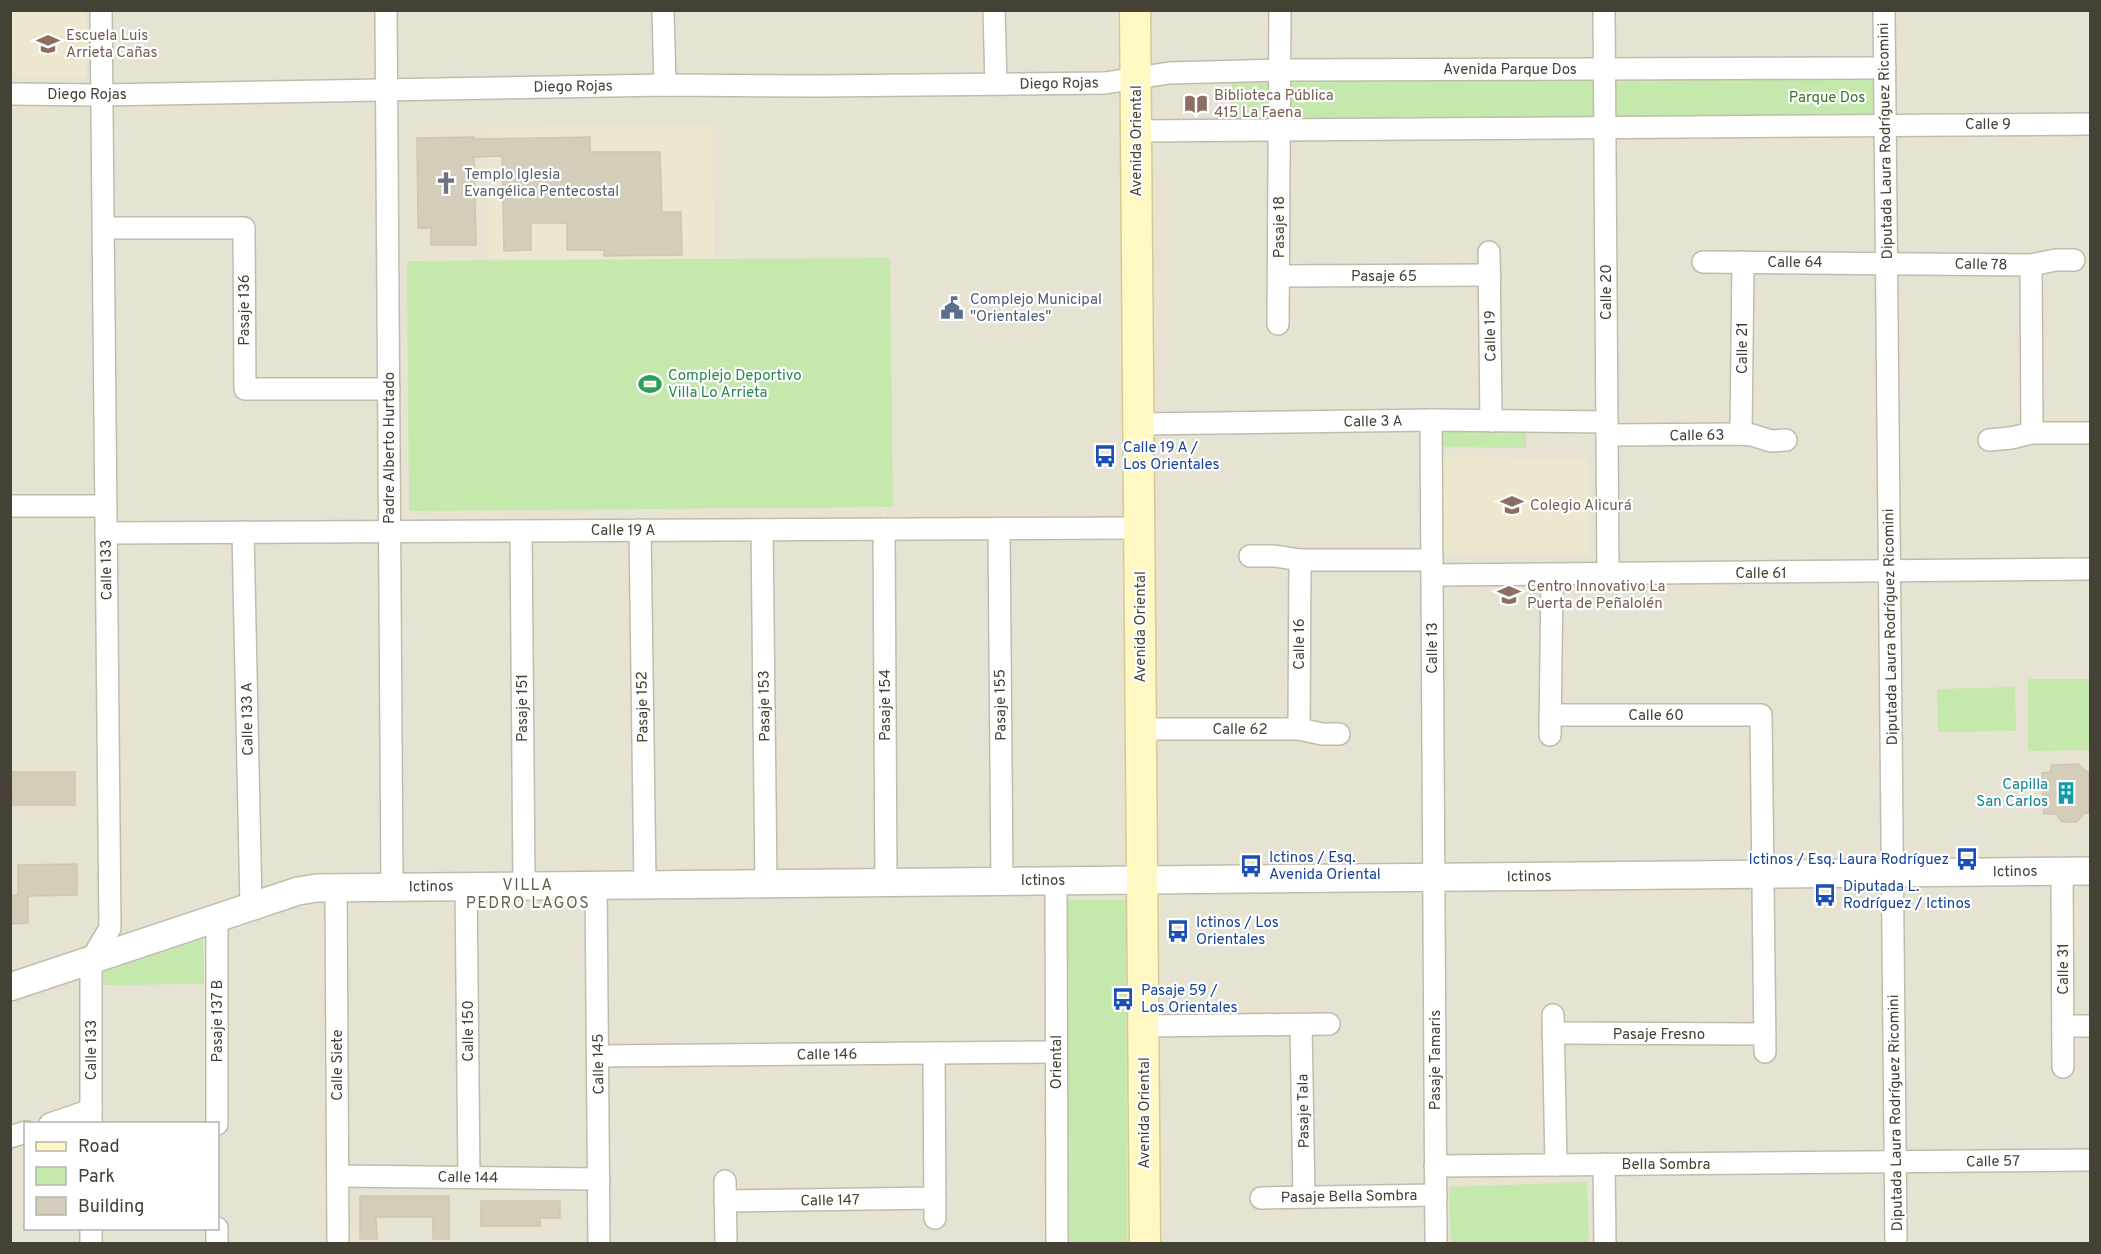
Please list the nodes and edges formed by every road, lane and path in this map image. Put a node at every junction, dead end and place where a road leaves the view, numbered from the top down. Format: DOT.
graph roads {
  1 [pos="100,10"];
  2 [pos="386,10"];
  3 [pos="663,10"];
  4 [pos="994,10"];
  5 [pos="1135,10"];
  6 [pos="1280,10"];
  7 [pos="1604,10"];
  8 [pos="1884,10"];
  9 [pos="1885,68"];
  10 [pos="1605,69"];
  11 [pos="1281,70"];
  12 [pos="1136,78"];
  13 [pos="996,84"];
  14 [pos="665,85"];
  15 [pos="387,89"];
  16 [pos="10,94"];
  17 [pos="101,95"];
  18 [pos="2091,124"];
  19 [pos="1885,125"];
  20 [pos="1605,127"];
  21 [pos="1280,130"];
  22 [pos="1136,131"];
  23 [pos="103,228"];
  24 [pos="1489,252"];
  25 [pos="2074,260"];
  26 [pos="1703,262"];
  27 [pos="1743,262"];
  28 [pos="1887,263"];
  29 [pos="2031,266"];
  30 [pos="1490,275"];
  31 [pos="1279,276"];
  32 [pos="1278,324"];
  33 [pos="389,389"];
  34 [pos="1431,420"];
  35 [pos="1491,421"];
  36 [pos="1138,424"];
  37 [pos="1607,429"];
  38 [pos="2032,433"];
  39 [pos="1741,434"];
  40 [pos="2091,434"];
  41 [pos="1786,440"];
  42 [pos="1989,440"];
  43 [pos="10,506"];
  44 [pos="105,506"];
  45 [pos="1140,528"];
  46 [pos="884,529"];
  47 [pos="999,529"];
  48 [pos="640,530"];
  49 [pos="762,530"];
  50 [pos="390,531"];
  51 [pos="521,531"];
  52 [pos="243,532"];
  53 [pos="106,533"];
  54 [pos="1250,556"];
  55 [pos="1300,560"];
  56 [pos="1432,567"];
  57 [pos="2091,569"];
  58 [pos="1890,572"];
  59 [pos="1552,574"];
  60 [pos="1608,574"];
  61 [pos="1761,715"];
  62 [pos="1141,729"];
  63 [pos="1299,729"];
  64 [pos="1339,734"];
  65 [pos="2062,871"];
  66 [pos="2091,871"];
  67 [pos="1893,872"];
  68 [pos="1762,874"];
  69 [pos="1434,877"];
  70 [pos="1142,879"];
  71 [pos="1056,880"];
  72 [pos="1002,881"];
  73 [pos="886,882"];
  74 [pos="766,883"];
  75 [pos="596,884"];
  76 [pos="645,884"];
  77 [pos="466,885"];
  78 [pos="524,885"];
  79 [pos="392,886"];
  80 [pos="336,887"];
  81 [pos="251,907"];
  82 [pos="217,918"];
  83 [pos="91,960"];
  84 [pos="10,987"];
  85 [pos="1301,1024"];
  86 [pos="1329,1024"];
  87 [pos="1143,1026"];
  88 [pos="2063,1026"];
  89 [pos="2091,1026"];
  90 [pos="1056,1052"];
  91 [pos="934,1053"];
  92 [pos="598,1056"];
  93 [pos="2063,1067"];
  94 [pos="91,1117"];
  95 [pos="62,1122"];
  96 [pos="217,1122"];
  97 [pos="2091,1160"];
  98 [pos="1896,1162"];
  99 [pos="1604,1164"];
  100 [pos="1556,1165"];
  101 [pos="1435,1166"];
  102 [pos="338,1176"];
  103 [pos="469,1177"];
  104 [pos="599,1179"];
  105 [pos="1436,1195"];
  106 [pos="1304,1197"];
  107 [pos="1262,1198"];
  108 [pos="339,1244"];
  109 [pos="599,1244"];
  110 [pos="726,1244"];
  111 [pos="1057,1244"];
  112 [pos="1145,1244"];
  113 [pos="1436,1244"];
  114 [pos="1605,1244"];
  115 [pos="1896,1244"];
  1 -- 17 [label="street, Calle 133"];
  2 -- 15 [label="street, Padre Alberto Hurtado"];
  3 -- 14 [label="street"];
  4 -- 13 [label="street"];
  5 -- 12 [label="main road, Avenida Oriental"];
  6 -- 11 [label="street, Pasaje 18"];
  7 -- 10 [label="street, Calle 20"];
  8 -- 9 [label="street, Diputada Laura Rodríguez Ricomini"];
  9 -- 10 [label="street, Avenida Parque Dos"];
  9 -- 19 [label="street, Diputada Laura Rodríguez Ricomini"];
  10 -- 11 [label="street, Avenida Parque Dos"];
  10 -- 20 [label="street, Calle 20"];
  11 -- 12 [label="street, Avenida Parque Dos"];
  11 -- 21 [label="street, Pasaje 18"];
  12 -- 13 [label="street, Diego Rojas"];
  12 -- 22 [label="main road, Avenida Oriental"];
  13 -- 14 [label="street, Diego Rojas"];
  14 -- 15 [label="street, Diego Rojas"];
  15 -- 17 [label="street, Diego Rojas"];
  15 -- 33 [label="street, Padre Alberto Hurtado"];
  16 -- 17 [label="street, Diego Rojas"];
  17 -- 23 [label="street, Calle 133"];
  18 -- 19 [label="street, Calle 9"];
  19 -- 20 [label="street"];
  19 -- 28 [label="street, Diputada Laura Rodríguez Ricomini"];
  20 -- 21 [label="street"];
  20 -- 37 [label="street, Calle 20"];
  21 -- 22 [label="street"];
  21 -- 31 [label="street, Pasaje 18"];
  22 -- 36 [label="main road, Avenida Oriental"];
  23 -- 33 [label="street, Pasaje 136"];
  23 -- 44 [label="street, Calle 133"];
  24 -- 30 [label="street, Calle 19"];
  25 -- 29 [label="street, Calle 78"];
  26 -- 27 [label="street, Calle 64"];
  27 -- 28 [label="street, Calle 64"];
  27 -- 39 [label="street, Calle 21"];
  28 -- 29 [label="street, Calle 78"];
  28 -- 58 [label="street, Diputada Laura Rodríguez Ricomini"];
  29 -- 38 [label="street"];
  30 -- 31 [label="street, Pasaje 65"];
  30 -- 35 [label="street, Calle 19"];
  31 -- 32 [label="street, Pasaje 18"];
  33 -- 50 [label="street, Padre Alberto Hurtado"];
  34 -- 35 [label="street, Calle 3 A"];
  34 -- 36 [label="street, Calle 3 A"];
  34 -- 56 [label="street, Calle 13"];
  35 -- 37 [label="street, Calle 3 A"];
  36 -- 45 [label="main road, Avenida Oriental"];
  37 -- 39 [label="street, Calle 63"];
  37 -- 60 [label="street, Calle 20"];
  38 -- 40 [label="street"];
  38 -- 42 [label="street"];
  39 -- 41 [label="street, Calle 63"];
  43 -- 44 [label="street"];
  44 -- 53 [label="street, Calle 133"];
  45 -- 47 [label="street, Calle 19 A"];
  45 -- 62 [label="main road, Avenida Oriental"];
  46 -- 47 [label="street, Calle 19 A"];
  46 -- 49 [label="street, Calle 19 A"];
  46 -- 73 [label="street, Pasaje 154"];
  47 -- 72 [label="street, Pasaje 155"];
  48 -- 49 [label="street, Calle 19 A"];
  48 -- 51 [label="street, Calle 19 A"];
  48 -- 76 [label="street, Pasaje 152"];
  49 -- 74 [label="street, Pasaje 153"];
  50 -- 51 [label="street, Calle 19 A"];
  50 -- 52 [label="street, Calle 19 A"];
  50 -- 79 [label="street, Padre Alberto Hurtado"];
  51 -- 78 [label="street, Pasaje 151"];
  52 -- 53 [label="street, Calle 19 A"];
  52 -- 81 [label="street, Calle 133 A"];
  53 -- 83 [label="street, Calle 133"];
  54 -- 55 [label="street, Calle 61"];
  55 -- 56 [label="street, Calle 61"];
  55 -- 63 [label="street, Calle 16"];
  56 -- 59 [label="street, Calle 61"];
  56 -- 69 [label="street, Calle 13"];
  57 -- 58 [label="street, Calle 61"];
  58 -- 60 [label="street, Calle 61"];
  58 -- 67 [label="street, Diputada Laura Rodríguez Ricomini"];
  59 -- 60 [label="street, Calle 61"];
  59 -- 61 [label="street, Calle 60"];
  61 -- 68 [label="street, Pasaje Fresno"];
  62 -- 63 [label="street, Calle 62"];
  62 -- 70 [label="main road, Avenida Oriental"];
  63 -- 64 [label="street, Calle 62"];
  65 -- 66 [label="street, Ictinos"];
  65 -- 67 [label="street, Ictinos"];
  65 -- 88 [label="street, Calle 31"];
  67 -- 68 [label="street, Ictinos"];
  67 -- 98 [label="street, Diputada Laura Rodríguez Ricomini"];
  68 -- 69 [label="street, Ictinos"];
  68 -- 100 [label="street, Pasaje Fresno"];
  69 -- 70 [label="street, Ictinos"];
  69 -- 101 [label="street, Pasaje Tamaris"];
  70 -- 71 [label="street, Ictinos"];
  70 -- 87 [label="main road, Avenida Oriental"];
  71 -- 72 [label="street, Ictinos"];
  71 -- 90 [label="street, Oriental"];
  72 -- 73 [label="street, Ictinos"];
  73 -- 74 [label="street, Ictinos"];
  74 -- 76 [label="street, Ictinos"];
  75 -- 76 [label="street, Ictinos"];
  75 -- 78 [label="street, Ictinos"];
  75 -- 92 [label="street, Calle 145"];
  77 -- 78 [label="street, Ictinos"];
  77 -- 79 [label="street, Ictinos"];
  77 -- 103 [label="street, Calle 150"];
  79 -- 80 [label="street, Ictinos"];
  80 -- 81 [label="street, Ictinos"];
  80 -- 102 [label="street, Calle Siete"];
  81 -- 82 [label="street, Ictinos"];
  82 -- 83 [label="street, Ictinos"];
  82 -- 96 [label="street, Pasaje 137 B"];
  83 -- 84 [label="street, Ictinos"];
  83 -- 94 [label="street, Calle 133"];
  85 -- 86 [label="street"];
  85 -- 87 [label="street"];
  85 -- 106 [label="street, Pasaje Tala"];
  87 -- 112 [label="main road, Avenida Oriental"];
  88 -- 89 [label="street"];
  88 -- 93 [label="street, Calle 31"];
  90 -- 91 [label="street, Calle 146"];
  90 -- 111 [label="street, Oriental"];
  91 -- 92 [label="street, Calle 146"];
  91 -- 110 [label="street, Calle 147"];
  92 -- 104 [label="street, Calle 145"];
  94 -- 95 [label="street"];
  97 -- 98 [label="street, Calle 57"];
  98 -- 99 [label="street, Bella Sombra"];
  98 -- 115 [label="street, Diputada Laura Rodríguez Ricomini"];
  99 -- 100 [label="street, Bella Sombra"];
  99 -- 114 [label="street"];
  100 -- 101 [label="street, Bella Sombra"];
  101 -- 105 [label="street, Pasaje Tamaris"];
  102 -- 103 [label="street, Calle 144"];
  102 -- 108 [label="street, Calle Siete"];
  103 -- 104 [label="street, Calle 144"];
  104 -- 109 [label="street, Calle 145"];
  105 -- 106 [label="street, Pasaje Bella Sombra"];
  105 -- 113 [label="street, Pasaje Tamaris"];
  106 -- 107 [label="street, Pasaje Bella Sombra"];
}
